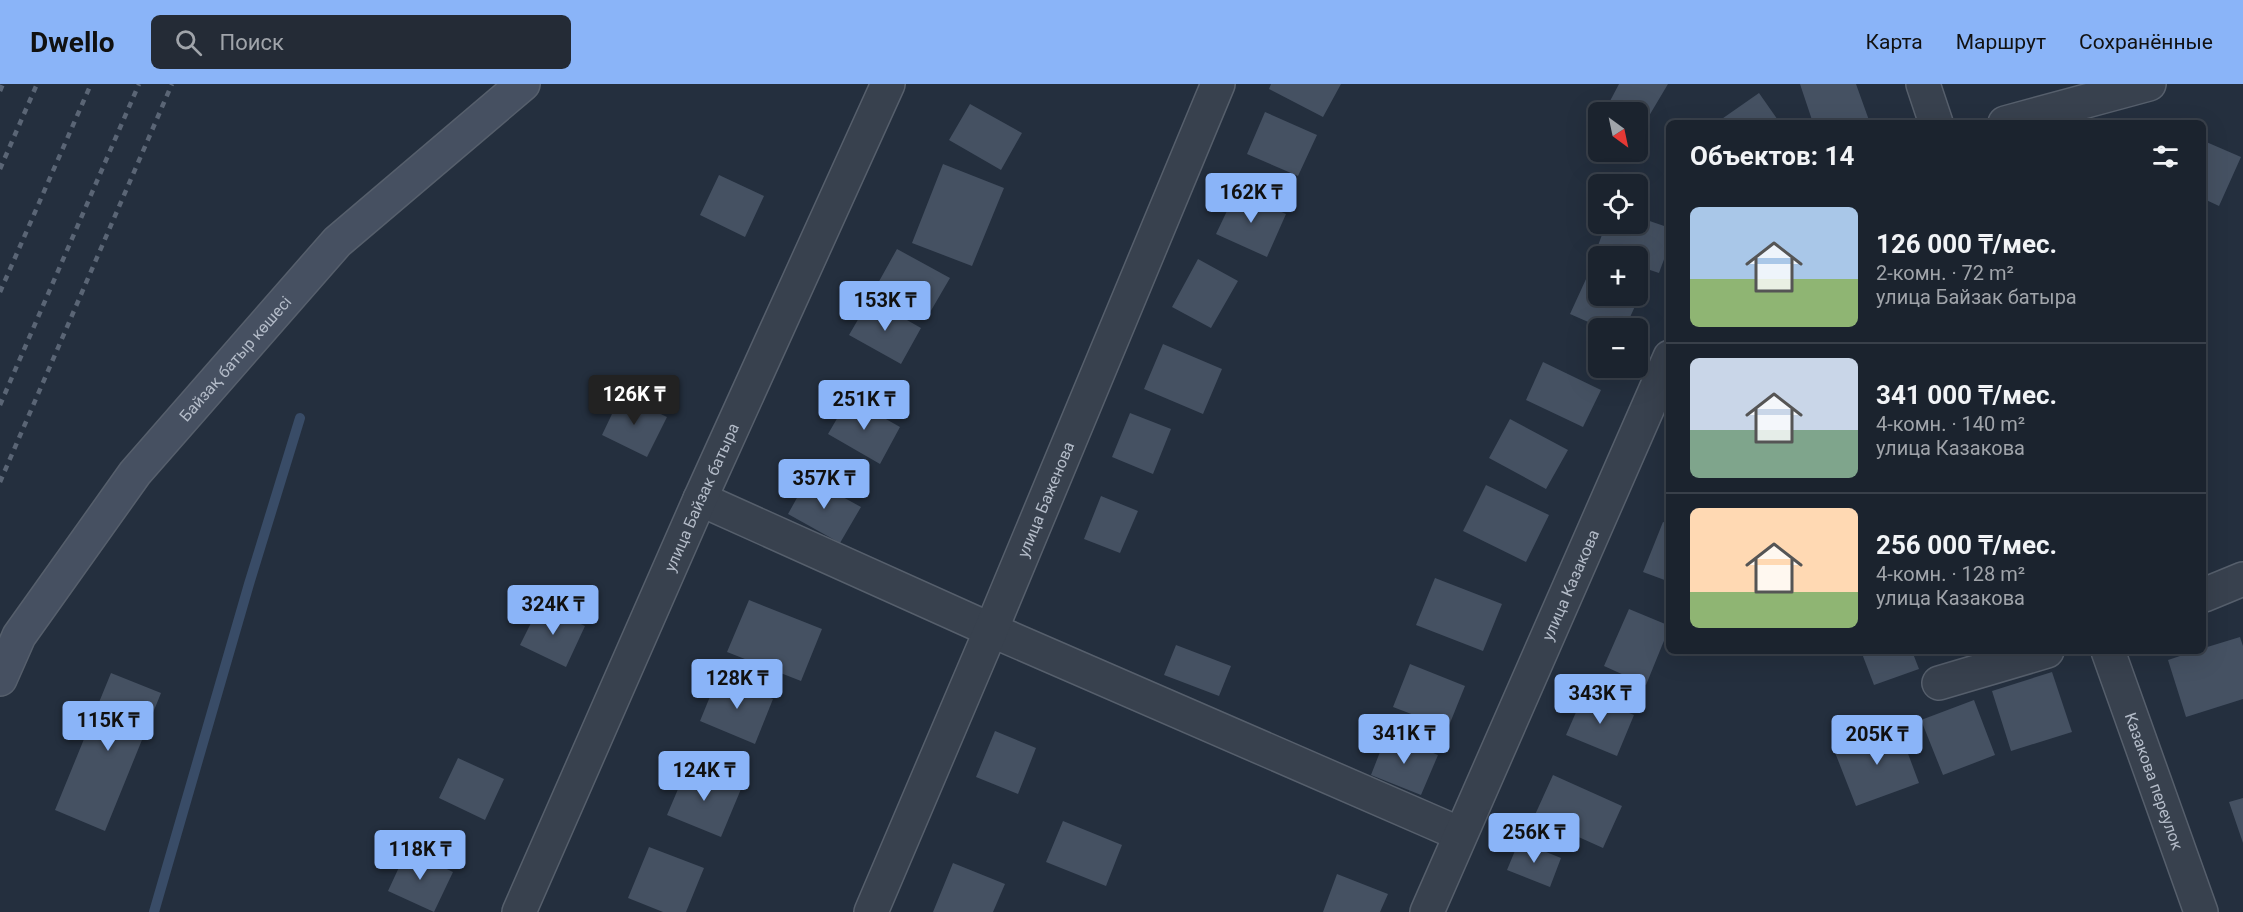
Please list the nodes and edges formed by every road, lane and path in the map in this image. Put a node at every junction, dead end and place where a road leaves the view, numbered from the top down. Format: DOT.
graph roads {
  1 [pos="523,84"];
  2 [pos="888,84"];
  3 [pos="1218,84"];
  4 [pos="1923,84"];
  5 [pos="2149,84"];
  6 [pos="1935,120"];
  7 [pos="2016,120"];
  8 [pos="1666,366"];
  9 [pos="700,499"];
  10 [pos="2243,579"];
  11 [pos="2206,594"];
  12 [pos="991,630"];
  13 [pos="2037,654"];
  14 [pos="2109,654"];
  15 [pos="0,679"];
  16 [pos="1939,683"];
  17 [pos="1460,834"];
  18 [pos="519,912"];
  19 [pos="871,912"];
  20 [pos="1427,912"];
  21 [pos="2201,912"];
  1 -- 15 [label="main road, Байзақ батыр көшесі"];
  2 -- 9 [label="street, улица Байзак батыра"];
  3 -- 12 [label="street, улица Баженова"];
  4 -- 6 [label="street"];
  5 -- 7 [label="street"];
  8 -- 17 [label="street, улица Казакова"];
  9 -- 12 [label="street"];
  9 -- 18 [label="street, улица Байзак батыра"];
  10 -- 11 [label="street"];
  12 -- 17 [label="street"];
  12 -- 19 [label="street, улица Баженова"];
  13 -- 16 [label="street"];
  14 -- 21 [label="street, Казакова переулок"];
  17 -- 20 [label="street, улица Казакова"];
}
